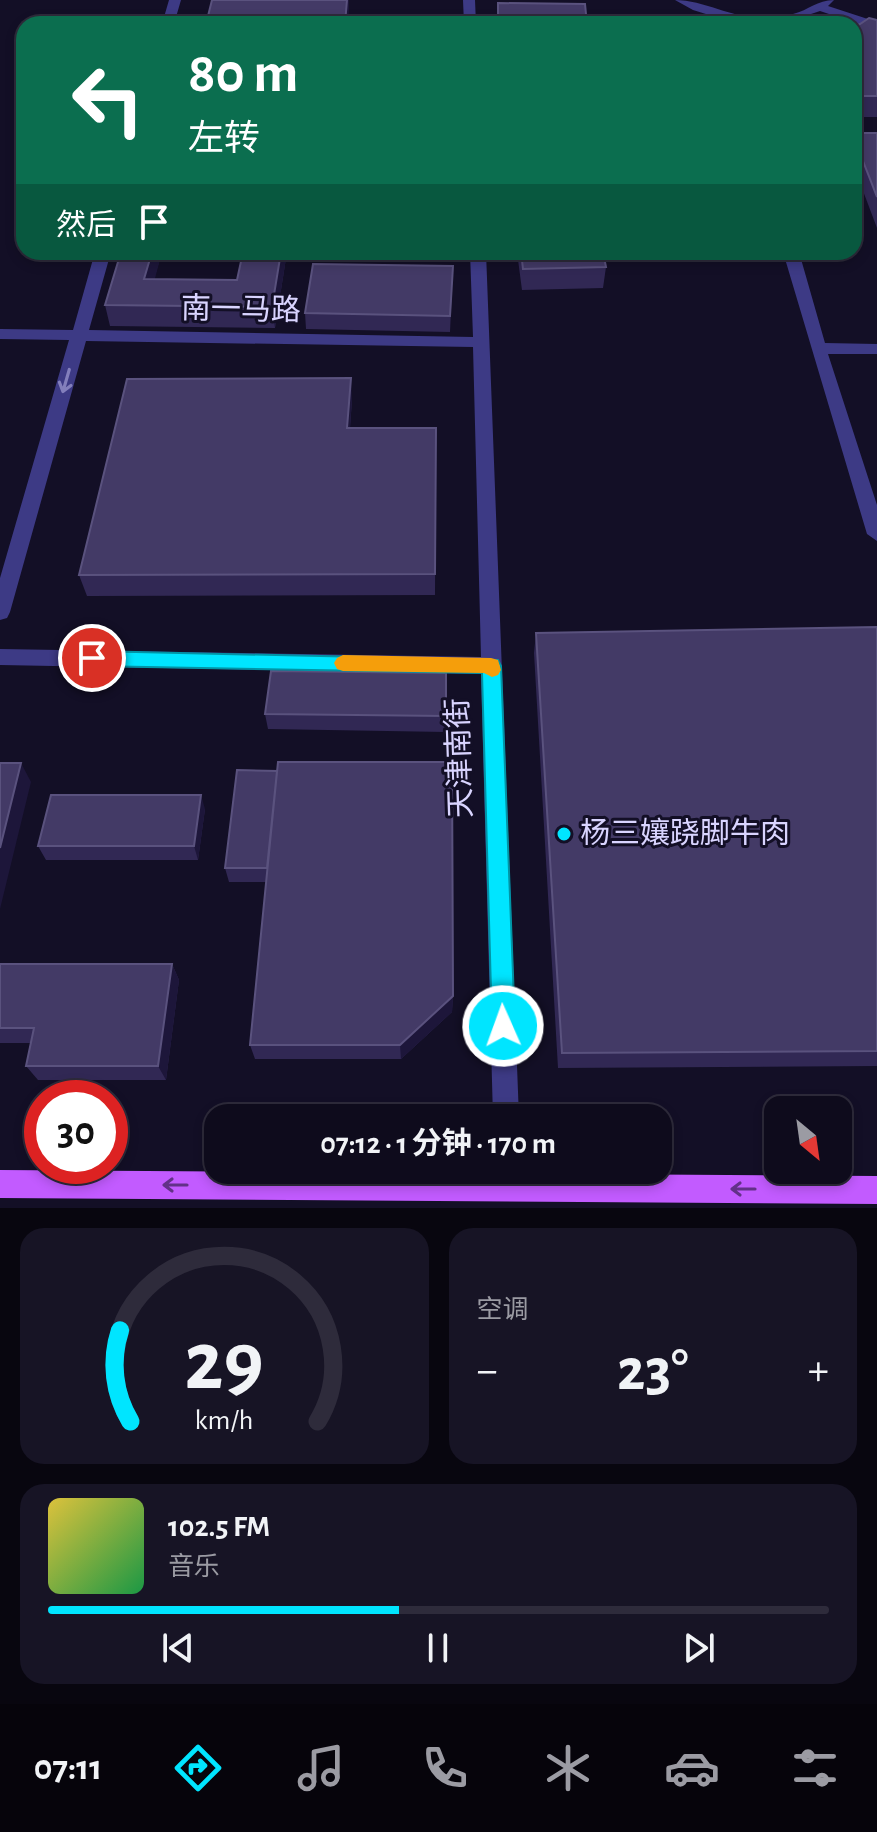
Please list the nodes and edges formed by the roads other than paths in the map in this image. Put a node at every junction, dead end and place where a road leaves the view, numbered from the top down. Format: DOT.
graph roads {
  1 [pos="681,0"];
  2 [pos="824,4"];
  3 [pos="717,16"];
  4 [pos="790,16"];
  5 [pos="853,16"];
  6 [pos="101,260"];
  7 [pos="478,260"];
  8 [pos="793,260"];
  9 [pos="0,334"];
  10 [pos="79,335"];
  11 [pos="481,342"];
  12 [pos="818,348"];
  13 [pos="877,349"];
  14 [pos="877,534"];
  15 [pos="0,612"];
  16 [pos="0,657"];
  17 [pos="491,666"];
  18 [pos="506,1104"];
  19 [pos="204,1182"];
  20 [pos="672,1183"];
  21 [pos="0,1184"];
  22 [pos="877,1190"];
  1 -- 3 [label="street"];
  2 -- 4 [label="street"];
  2 -- 5 [label="street"];
  6 -- 10 [label="street"];
  7 -- 11 [label="street, 天津南街"];
  8 -- 12 [label="street"];
  9 -- 10 [label="street, 南一马路"];
  10 -- 11 [label="street, 南一马路"];
  10 -- 15 [label="street, one-way"];
  11 -- 17 [label="street, 天津南街"];
  12 -- 13 [label="street"];
  12 -- 14 [label="street"];
  16 -- 17 [label="street"];
  17 -- 18 [label="street, 天津南街"];
  19 -- 21 [label="main road, one-way"];
  22 -- 20 [label="main road, one-way"];
}
